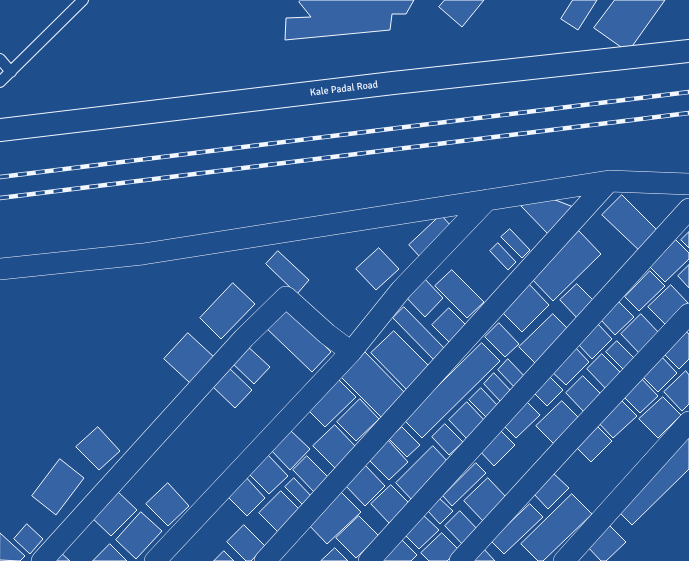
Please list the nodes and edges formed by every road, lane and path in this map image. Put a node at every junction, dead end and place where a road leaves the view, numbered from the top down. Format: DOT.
graph roads {
  1 [pos="82,0"];
  2 [pos="689,51"];
  3 [pos="0,59"];
  4 [pos="11,72"];
  5 [pos="0,82"];
  6 [pos="0,130"];
  7 [pos="609,181"];
  8 [pos="689,184"];
  9 [pos="487,200"];
  10 [pos="689,210"];
  11 [pos="0,269"];
  12 [pos="689,314"];
  13 [pos="351,352"];
  14 [pos="689,422"];
  15 [pos="42,561"];
  16 [pos="155,561"];
  17 [pos="265,561"];
  18 [pos="368,561"];
  19 [pos="460,561"];
  20 [pos="564,561"];
  1 -- 4 [label="lane"];
  2 -- 6 [label="street, Kale Padal Road"];
  3 -- 4 [label="lane"];
  4 -- 5 [label="lane"];
  7 -- 8 [label="street"];
  7 -- 9 [label="street"];
  7 -- 17 [label="street"];
  9 -- 11 [label="street"];
  9 -- 13 [label="street"];
  10 -- 18 [label="street"];
  12 -- 19 [label="street"];
  13 -- 15 [label="street"];
  13 -- 16 [label="street"];
  14 -- 20 [label="street"];
}
